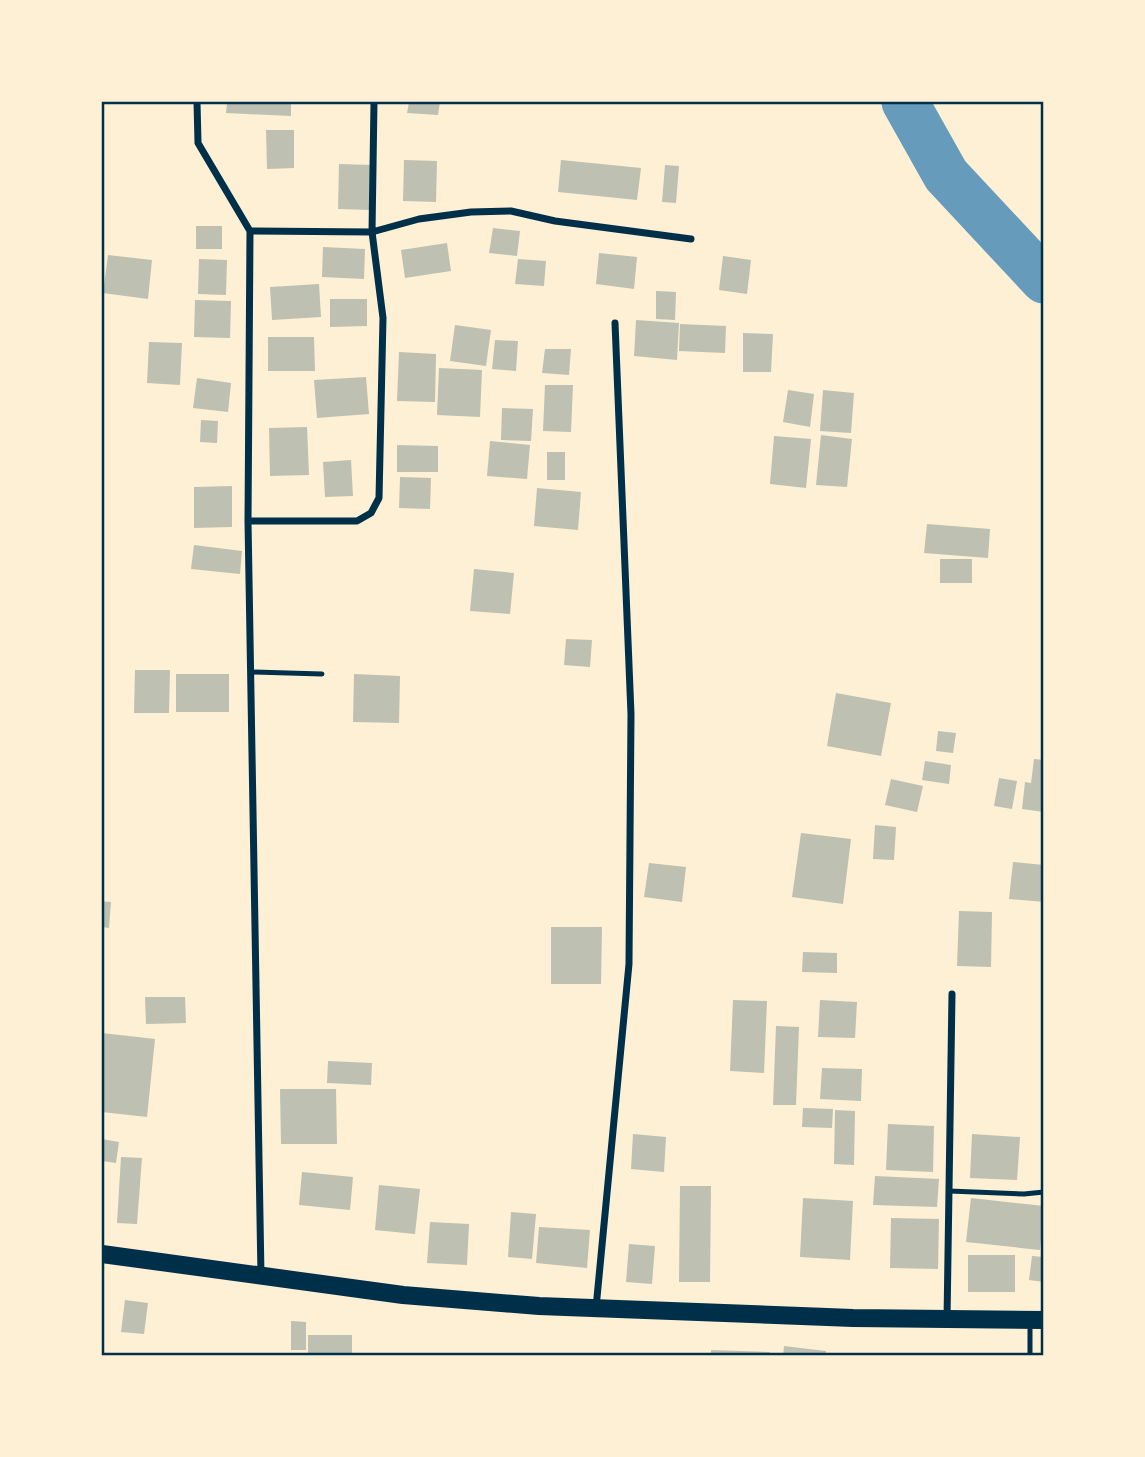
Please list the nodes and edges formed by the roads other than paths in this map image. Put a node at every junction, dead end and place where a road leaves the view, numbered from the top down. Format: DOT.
graph roads {
  1 [pos="197,102"];
  2 [pos="374,102"];
  3 [pos="250,231"];
  4 [pos="372,232"];
  5 [pos="691,239"];
  6 [pos="615,323"];
  7 [pos="248,521"];
  8 [pos="251,672"];
  9 [pos="322,674"];
  10 [pos="952,993"];
  11 [pos="949,1191"];
  12 [pos="1044,1192"];
  13 [pos="102,1254"];
  14 [pos="261,1277"];
  15 [pos="596,1310"];
  16 [pos="947,1320"];
  17 [pos="1037,1320"];
  18 [pos="1030,1356"];
  1 -- 3 [label="street"];
  2 -- 4 [label="street"];
  3 -- 4 [label="street"];
  3 -- 7 [label="street"];
  4 -- 5 [label="street"];
  4 -- 7 [label="street"];
  6 -- 15 [label="street"];
  7 -- 8 [label="street"];
  8 -- 9 [label="lane"];
  8 -- 14 [label="street"];
  10 -- 11 [label="street"];
  11 -- 12 [label="lane"];
  11 -- 16 [label="street"];
  13 -- 14 [label="main road"];
  14 -- 15 [label="main road"];
  15 -- 16 [label="main road"];
  16 -- 17 [label="main road"];
  17 -- 18 [label="lane"];
}
